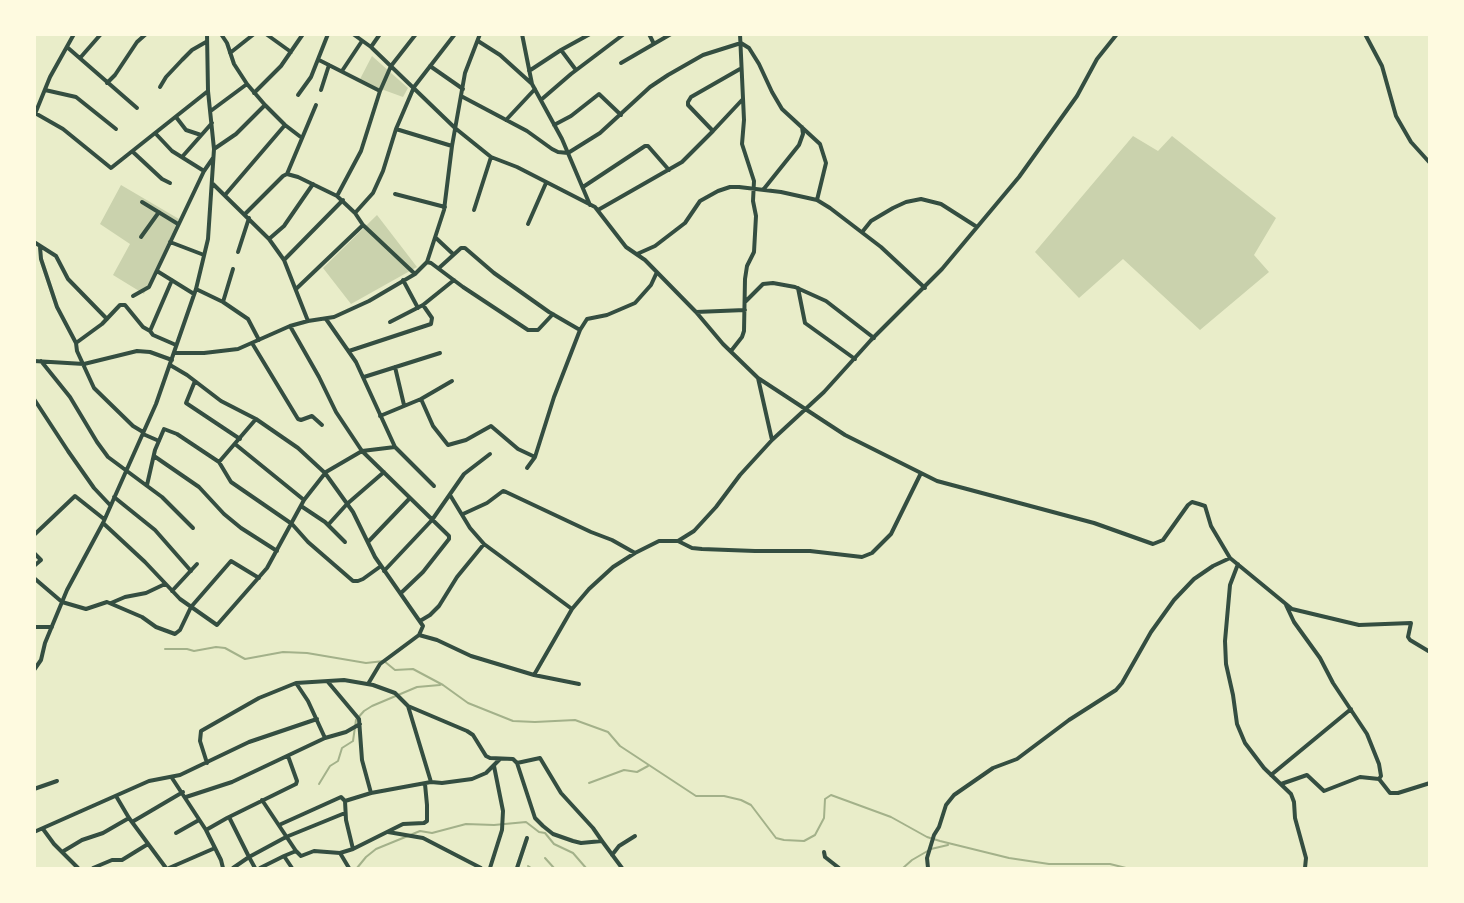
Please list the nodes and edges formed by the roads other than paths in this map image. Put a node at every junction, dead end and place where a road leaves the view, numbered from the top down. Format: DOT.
graph roads {
  1 [pos="74,34"];
  2 [pos="101,34"];
  3 [pos="146,34"];
  4 [pos="207,34"];
  5 [pos="221,34"];
  6 [pos="254,34"];
  7 [pos="266,34"];
  8 [pos="303,34"];
  9 [pos="328,34"];
  10 [pos="353,34"];
  11 [pos="381,34"];
  12 [pos="416,34"];
  13 [pos="454,34"];
  14 [pos="480,34"];
  15 [pos="590,34"];
  16 [pos="624,34"];
  17 [pos="649,34"];
  18 [pos="671,34"];
  19 [pos="740,34"];
  20 [pos="1117,34"];
  21 [pos="1365,34"];
  22 [pos="522,35"];
  23 [pos="362,41"];
  24 [pos="478,41"];
  25 [pos="206,42"];
  26 [pos="741,42"];
  27 [pos="654,44"];
  28 [pos="67,47"];
  29 [pos="371,47"];
  30 [pos="561,50"];
  31 [pos="291,52"];
  32 [pos="230,53"];
  33 [pos="80,58"];
  34 [pos="319,60"];
  35 [pos="621,63"];
  36 [pos="329,65"];
  37 [pos="391,66"];
  38 [pos="430,66"];
  39 [pos="741,68"];
  40 [pos="576,70"];
  41 [pos="342,71"];
  42 [pos="529,71"];
  43 [pos="107,83"];
  44 [pos="247,84"];
  45 [pos="532,84"];
  46 [pos="160,87"];
  47 [pos="414,87"];
  48 [pos="463,89"];
  49 [pos="535,89"];
  50 [pos="45,90"];
  51 [pos="321,90"];
  52 [pos="208,91"];
  53 [pos="380,91"];
  54 [pos="254,93"];
  55 [pos="298,95"];
  56 [pos="461,96"];
  57 [pos="542,99"];
  58 [pos="742,100"];
  59 [pos="265,105"];
  60 [pos="316,105"];
  61 [pos="137,108"];
  62 [pos="212,111"];
  63 [pos="35,114"];
  64 [pos="621,115"];
  65 [pos="176,117"];
  66 [pos="506,120"];
  67 [pos="212,123"];
  68 [pos="285,125"];
  69 [pos="554,125"];
  70 [pos="802,127"];
  71 [pos="455,128"];
  72 [pos="116,129"];
  73 [pos="396,129"];
  74 [pos="713,131"];
  75 [pos="156,134"];
  76 [pos="201,135"];
  77 [pos="302,138"];
  78 [pos="452,146"];
  79 [pos="214,149"];
  80 [pos="133,152"];
  81 [pos="568,153"];
  82 [pos="182,157"];
  83 [pos="214,157"];
  84 [pos="491,157"];
  85 [pos="1430,163"];
  86 [pos="669,170"];
  87 [pos="204,171"];
  88 [pos="287,174"];
  89 [pos="170,183"];
  90 [pos="546,183"];
  91 [pos="212,184"];
  92 [pos="313,184"];
  93 [pos="583,187"];
  94 [pos="753,189"];
  95 [pos="763,190"];
  96 [pos="395,194"];
  97 [pos="225,195"];
  98 [pos="337,196"];
  99 [pos="343,200"];
  100 [pos="817,200"];
  101 [pos="142,202"];
  102 [pos="590,205"];
  103 [pos="445,207"];
  104 [pos="474,210"];
  105 [pos="598,210"];
  106 [pos="159,212"];
  107 [pos="355,213"];
  108 [pos="247,216"];
  109 [pos="178,224"];
  110 [pos="528,224"];
  111 [pos="363,225"];
  112 [pos="977,227"];
  113 [pos="862,231"];
  114 [pos="141,237"];
  115 [pos="436,238"];
  116 [pos="269,239"];
  117 [pos="170,242"];
  118 [pos="37,245"];
  119 [pos="238,252"];
  120 [pos="453,254"];
  121 [pos="637,254"];
  122 [pos="204,255"];
  123 [pos="284,260"];
  124 [pos="427,262"];
  125 [pos="439,268"];
  126 [pos="233,269"];
  127 [pos="157,271"];
  128 [pos="657,272"];
  129 [pos="415,274"];
  130 [pos="172,280"];
  131 [pos="403,280"];
  132 [pos="454,280"];
  133 [pos="798,288"];
  134 [pos="925,288"];
  135 [pos="296,289"];
  136 [pos="195,291"];
  137 [pos="133,296"];
  138 [pos="746,301"];
  139 [pos="223,302"];
  140 [pos="423,305"];
  141 [pos="418,308"];
  142 [pos="745,310"];
  143 [pos="696,312"];
  144 [pos="553,314"];
  145 [pos="106,319"];
  146 [pos="326,319"];
  147 [pos="308,321"];
  148 [pos="390,322"];
  149 [pos="290,326"];
  150 [pos="580,330"];
  151 [pos="150,331"];
  152 [pos="874,338"];
  153 [pos="259,340"];
  154 [pos="76,343"];
  155 [pos="252,344"];
  156 [pos="176,345"];
  157 [pos="349,351"];
  158 [pos="731,351"];
  159 [pos="174,353"];
  160 [pos="440,353"];
  161 [pos="855,358"];
  162 [pos="41,360"];
  163 [pos="34,361"];
  164 [pos="171,363"];
  165 [pos="84,364"];
  166 [pos="395,367"];
  167 [pos="364,377"];
  168 [pos="758,378"];
  169 [pos="195,381"];
  170 [pos="452,381"];
  171 [pos="34,399"];
  172 [pos="421,399"];
  173 [pos="404,405"];
  174 [pos="806,410"];
  175 [pos="380,416"];
  176 [pos="256,419"];
  177 [pos="322,425"];
  178 [pos="143,433"];
  179 [pos="240,439"];
  180 [pos="772,440"];
  181 [pos="159,441"];
  182 [pos="235,444"];
  183 [pos="395,447"];
  184 [pos="362,452"];
  185 [pos="490,454"];
  186 [pos="154,456"];
  187 [pos="536,457"];
  188 [pos="219,462"];
  189 [pos="527,468"];
  190 [pos="127,471"];
  191 [pos="384,472"];
  192 [pos="921,473"];
  193 [pos="147,486"];
  194 [pos="434,486"];
  195 [pos="450,495"];
  196 [pos="113,496"];
  197 [pos="410,498"];
  198 [pos="304,500"];
  199 [pos="347,504"];
  200 [pos="110,505"];
  201 [pos="301,506"];
  202 [pos="463,514"];
  203 [pos="432,520"];
  204 [pos="103,521"];
  205 [pos="292,524"];
  206 [pos="328,525"];
  207 [pos="193,528"];
  208 [pos="34,535"];
  209 [pos="678,541"];
  210 [pos="345,542"];
  211 [pos="368,542"];
  212 [pos="484,544"];
  213 [pos="277,551"];
  214 [pos="34,553"];
  215 [pos="634,553"];
  216 [pos="1230,558"];
  217 [pos="197,564"];
  218 [pos="1239,564"];
  219 [pos="34,566"];
  220 [pos="383,568"];
  221 [pos="190,570"];
  222 [pos="34,578"];
  223 [pos="259,578"];
  224 [pos="165,584"];
  225 [pos="172,591"];
  226 [pos="401,593"];
  227 [pos="62,602"];
  228 [pos="111,603"];
  229 [pos="1286,605"];
  230 [pos="191,607"];
  231 [pos="572,609"];
  232 [pos="420,621"];
  233 [pos="34,627"];
  234 [pos="52,627"];
  235 [pos="419,635"];
  236 [pos="1430,652"];
  237 [pos="34,670"];
  238 [pos="534,675"];
  239 [pos="328,681"];
  240 [pos="296,683"];
  241 [pos="368,684"];
  242 [pos="579,684"];
  243 [pos="408,706"];
  244 [pos="1351,709"];
  245 [pos="317,719"];
  246 [pos="360,724"];
  247 [pos="325,738"];
  248 [pos="288,756"];
  249 [pos="500,759"];
  250 [pos="207,763"];
  251 [pos="517,764"];
  252 [pos="494,766"];
  253 [pos="1271,775"];
  254 [pos="172,777"];
  255 [pos="1379,779"];
  256 [pos="57,781"];
  257 [pos="430,782"];
  258 [pos="1430,783"];
  259 [pos="424,784"];
  260 [pos="1281,784"];
  261 [pos="34,789"];
  262 [pos="183,792"];
  263 [pos="371,793"];
  264 [pos="116,796"];
  265 [pos="186,797"];
  266 [pos="262,800"];
  267 [pos="345,801"];
  268 [pos="345,813"];
  269 [pos="229,817"];
  270 [pos="130,820"];
  271 [pos="199,820"];
  272 [pos="279,825"];
  273 [pos="44,829"];
  274 [pos="206,830"];
  275 [pos="34,832"];
  276 [pos="386,832"];
  277 [pos="176,833"];
  278 [pos="635,836"];
  279 [pos="286,837"];
  280 [pos="527,838"];
  281 [pos="602,841"];
  282 [pos="148,844"];
  283 [pos="215,848"];
  284 [pos="353,849"];
  285 [pos="296,850"];
  286 [pos="62,852"];
  287 [pos="824,852"];
  288 [pos="340,854"];
  289 [pos="612,855"];
  290 [pos="284,856"];
  291 [pos="249,857"];
  292 [pos="78,868"];
  293 [pos="93,868"];
  294 [pos="167,868"];
  295 [pos="223,868"];
  296 [pos="233,868"];
  297 [pos="257,868"];
  298 [pos="291,868"];
  299 [pos="349,868"];
  300 [pos="481,868"];
  301 [pos="490,868"];
  302 [pos="517,868"];
  303 [pos="622,868"];
  304 [pos="839,868"];
  305 [pos="928,868"];
  306 [pos="1305,868"];
  1 -- 28 [label="street"];
  2 -- 33 [label="street"];
  3 -- 43 [label="street"];
  4 -- 25 [label="street"];
  5 -- 32 [label="street"];
  6 -- 32 [label="street"];
  7 -- 31 [label="street"];
  8 -- 31 [label="street"];
  9 -- 34 [label="street"];
  10 -- 23 [label="street"];
  11 -- 29 [label="street"];
  12 -- 37 [label="street"];
  13 -- 38 [label="street"];
  14 -- 24 [label="street"];
  15 -- 30 [label="street"];
  16 -- 40 [label="street"];
  17 -- 27 [label="street"];
  18 -- 27 [label="street"];
  19 -- 26 [label="street"];
  20 -- 112 [label="street"];
  21 -- 85 [label="street"];
  22 -- 42 [label="street"];
  23 -- 29 [label="street"];
  23 -- 41 [label="street"];
  24 -- 45 [label="street"];
  24 -- 48 [label="street"];
  25 -- 46 [label="street"];
  25 -- 52 [label="street"];
  26 -- 39 [label="street"];
  26 -- 64 [label="street"];
  26 -- 70 [label="street"];
  27 -- 35 [label="street"];
  28 -- 33 [label="street"];
  28 -- 50 [label="street"];
  29 -- 37 [label="street"];
  30 -- 40 [label="street"];
  30 -- 42 [label="street"];
  31 -- 54 [label="street"];
  32 -- 44 [label="street"];
  33 -- 43 [label="street"];
  34 -- 36 [label="street"];
  34 -- 55 [label="street"];
  36 -- 41 [label="street"];
  36 -- 51 [label="street"];
  37 -- 47 [label="street"];
  37 -- 53 [label="street"];
  38 -- 47 [label="street"];
  38 -- 48 [label="street"];
  39 -- 58 [label="street"];
  39 -- 74 [label="street"];
  40 -- 57 [label="street"];
  41 -- 53 [label="street"];
  42 -- 45 [label="street"];
  43 -- 61 [label="street"];
  44 -- 54 [label="street"];
  44 -- 62 [label="street"];
  45 -- 49 [label="street"];
  47 -- 71 [label="street"];
  47 -- 73 [label="street"];
  48 -- 56 [label="street"];
  49 -- 57 [label="street"];
  49 -- 66 [label="street"];
  50 -- 63 [label="street"];
  50 -- 72 [label="street"];
  52 -- 62 [label="street"];
  52 -- 65 [label="street"];
  53 -- 98 [label="street"];
  54 -- 59 [label="street"];
  56 -- 66 [label="street"];
  56 -- 71 [label="street"];
  57 -- 69 [label="street"];
  58 -- 74 [label="street"];
  58 -- 94 [label="street"];
  59 -- 68 [label="street"];
  59 -- 79 [label="street"];
  60 -- 77 [label="street"];
  62 -- 67 [label="street"];
  63 -- 80 [label="street"];
  64 -- 69 [label="street"];
  64 -- 81 [label="street"];
  65 -- 75 [label="street"];
  65 -- 76 [label="street"];
  66 -- 81 [label="street"];
  67 -- 76 [label="street"];
  67 -- 79 [label="street"];
  68 -- 77 [label="street"];
  68 -- 97 [label="street"];
  69 -- 81 [label="street"];
  70 -- 95 [label="street"];
  70 -- 100 [label="street"];
  71 -- 78 [label="street"];
  71 -- 84 [label="street"];
  73 -- 78 [label="street"];
  73 -- 107 [label="street"];
  74 -- 86 [label="street"];
  75 -- 80 [label="street"];
  75 -- 82 [label="street"];
  76 -- 82 [label="street"];
  77 -- 88 [label="street"];
  78 -- 103 [label="street"];
  79 -- 83 [label="street"];
  80 -- 89 [label="street"];
  81 -- 93 [label="street"];
  82 -- 87 [label="street"];
  83 -- 87 [label="street"];
  83 -- 91 [label="street"];
  84 -- 90 [label="street"];
  84 -- 104 [label="street"];
  86 -- 93 [label="street"];
  86 -- 105 [label="street"];
  87 -- 109 [label="street"];
  88 -- 92 [label="street"];
  88 -- 108 [label="street"];
  90 -- 102 [label="street"];
  90 -- 110 [label="street"];
  91 -- 97 [label="street"];
  91 -- 122 [label="street"];
  92 -- 98 [label="street"];
  92 -- 116 [label="street"];
  93 -- 102 [label="street"];
  94 -- 95 [label="street"];
  94 -- 121 [label="street"];
  94 -- 138 [label="street"];
  95 -- 100 [label="street"];
  96 -- 103 [label="street"];
  97 -- 108 [label="street"];
  98 -- 99 [label="street"];
  99 -- 107 [label="street"];
  99 -- 123 [label="street"];
  100 -- 113 [label="street"];
  101 -- 106 [label="street"];
  102 -- 105 [label="street"];
  103 -- 115 [label="street"];
  105 -- 121 [label="street"];
  106 -- 109 [label="street"];
  106 -- 114 [label="street"];
  107 -- 111 [label="street"];
  108 -- 116 [label="street"];
  108 -- 119 [label="street"];
  109 -- 117 [label="street"];
  111 -- 129 [label="street"];
  111 -- 135 [label="street"];
  112 -- 113 [label="street"];
  112 -- 134 [label="street"];
  113 -- 134 [label="street"];
  115 -- 120 [label="street"];
  115 -- 124 [label="street"];
  116 -- 123 [label="street"];
  117 -- 122 [label="street"];
  117 -- 127 [label="street"];
  118 -- 145 [label="street"];
  118 -- 154 [label="street"];
  120 -- 125 [label="street"];
  120 -- 144 [label="street"];
  121 -- 128 [label="street"];
  122 -- 136 [label="street"];
  123 -- 135 [label="street"];
  124 -- 125 [label="street"];
  124 -- 129 [label="street"];
  125 -- 132 [label="street"];
  126 -- 139 [label="street"];
  127 -- 130 [label="street"];
  127 -- 137 [label="street"];
  128 -- 143 [label="street"];
  128 -- 150 [label="street"];
  129 -- 131 [label="street"];
  130 -- 136 [label="street"];
  130 -- 151 [label="street"];
  131 -- 141 [label="street"];
  131 -- 146 [label="street"];
  132 -- 140 [label="street"];
  132 -- 144 [label="street"];
  133 -- 138 [label="street"];
  133 -- 152 [label="street"];
  133 -- 161 [label="street"];
  134 -- 152 [label="street"];
  135 -- 147 [label="street"];
  136 -- 139 [label="street"];
  136 -- 156 [label="street"];
  138 -- 142 [label="street"];
  139 -- 153 [label="street"];
  140 -- 141 [label="street"];
  140 -- 157 [label="street"];
  141 -- 148 [label="street"];
  142 -- 143 [label="street"];
  142 -- 158 [label="street"];
  143 -- 158 [label="street"];
  144 -- 150 [label="street"];
  145 -- 151 [label="street"];
  145 -- 154 [label="street"];
  146 -- 147 [label="street"];
  146 -- 157 [label="street"];
  147 -- 149 [label="street"];
  149 -- 153 [label="street"];
  149 -- 184 [label="street"];
  150 -- 187 [label="street"];
  151 -- 156 [label="street"];
  152 -- 161 [label="street"];
  153 -- 155 [label="street"];
  154 -- 165 [label="street"];
  155 -- 159 [label="street"];
  155 -- 177 [label="street"];
  156 -- 159 [label="street"];
  157 -- 167 [label="street"];
  158 -- 168 [label="street"];
  159 -- 164 [label="street"];
  160 -- 166 [label="street"];
  161 -- 174 [label="street"];
  162 -- 163 [label="street"];
  162 -- 165 [label="street"];
  162 -- 190 [label="street"];
  164 -- 165 [label="street"];
  164 -- 169 [label="street"];
  164 -- 178 [label="street"];
  165 -- 178 [label="street"];
  166 -- 167 [label="street"];
  166 -- 173 [label="street"];
  167 -- 175 [label="street"];
  168 -- 174 [label="street"];
  168 -- 180 [label="street"];
  169 -- 176 [label="street"];
  169 -- 179 [label="street"];
  170 -- 172 [label="street"];
  171 -- 200 [label="street"];
  172 -- 173 [label="street"];
  172 -- 187 [label="street"];
  173 -- 175 [label="street"];
  174 -- 180 [label="street"];
  174 -- 192 [label="street"];
  175 -- 183 [label="street"];
  176 -- 179 [label="street"];
  176 -- 199 [label="street"];
  178 -- 181 [label="street"];
  178 -- 190 [label="street"];
  179 -- 182 [label="street"];
  180 -- 209 [label="street"];
  181 -- 186 [label="street"];
  181 -- 188 [label="street"];
  182 -- 188 [label="street"];
  182 -- 198 [label="street"];
  183 -- 184 [label="street"];
  183 -- 194 [label="street"];
  184 -- 191 [label="street"];
  184 -- 198 [label="street"];
  185 -- 195 [label="street"];
  186 -- 193 [label="street"];
  186 -- 213 [label="street"];
  187 -- 189 [label="street"];
  188 -- 205 [label="street"];
  190 -- 193 [label="street"];
  190 -- 196 [label="street"];
  191 -- 197 [label="street"];
  191 -- 199 [label="street"];
  192 -- 209 [label="street"];
  192 -- 216 [label="street"];
  193 -- 207 [label="street"];
  195 -- 202 [label="street"];
  195 -- 203 [label="street"];
  196 -- 200 [label="street"];
  196 -- 221 [label="street"];
  197 -- 203 [label="street"];
  197 -- 211 [label="street"];
  198 -- 201 [label="street"];
  199 -- 206 [label="street"];
  199 -- 211 [label="street"];
  200 -- 204 [label="street"];
  201 -- 205 [label="street"];
  201 -- 206 [label="street"];
  202 -- 212 [label="street"];
  202 -- 215 [label="street"];
  203 -- 220 [label="street"];
  203 -- 226 [label="street"];
  204 -- 208 [label="street"];
  204 -- 224 [label="street"];
  204 -- 227 [label="street"];
  205 -- 213 [label="street"];
  205 -- 220 [label="street"];
  206 -- 210 [label="street"];
  209 -- 215 [label="street"];
  211 -- 220 [label="street"];
  212 -- 231 [label="street"];
  212 -- 232 [label="street"];
  213 -- 223 [label="street"];
  214 -- 219 [label="street"];
  215 -- 231 [label="street"];
  216 -- 218 [label="street"];
  216 -- 305 [label="street"];
  217 -- 221 [label="street"];
  218 -- 229 [label="street"];
  218 -- 253 [label="street"];
  220 -- 226 [label="street"];
  221 -- 225 [label="street"];
  222 -- 227 [label="street"];
  223 -- 230 [label="street"];
  223 -- 230 [label="street"];
  224 -- 225 [label="street"];
  224 -- 228 [label="street"];
  225 -- 230 [label="street"];
  226 -- 232 [label="street"];
  227 -- 228 [label="street"];
  227 -- 234 [label="street"];
  228 -- 230 [label="street"];
  229 -- 236 [label="street"];
  229 -- 244 [label="street"];
  231 -- 238 [label="street"];
  232 -- 235 [label="street"];
  233 -- 234 [label="street"];
  234 -- 237 [label="street"];
  235 -- 238 [label="street"];
  235 -- 241 [label="street"];
  238 -- 242 [label="street"];
  239 -- 240 [label="street"];
  239 -- 241 [label="street"];
  239 -- 246 [label="street"];
  240 -- 245 [label="street"];
  240 -- 250 [label="street"];
  241 -- 243 [label="street"];
  243 -- 249 [label="street"];
  243 -- 257 [label="street"];
  244 -- 253 [label="street"];
  244 -- 255 [label="street"];
  245 -- 247 [label="street"];
  245 -- 250 [label="street"];
  246 -- 247 [label="street"];
  246 -- 263 [label="street"];
  247 -- 248 [label="street"];
  248 -- 265 [label="street"];
  248 -- 266 [label="street"];
  249 -- 251 [label="street"];
  249 -- 252 [label="street"];
  250 -- 254 [label="street"];
  251 -- 281 [label="street"];
  251 -- 281 [label="street"];
  252 -- 257 [label="street"];
  252 -- 301 [label="street"];
  253 -- 260 [label="street"];
  254 -- 262 [label="street"];
  254 -- 264 [label="street"];
  255 -- 258 [label="street"];
  255 -- 260 [label="street"];
  256 -- 261 [label="street"];
  257 -- 259 [label="street"];
  259 -- 263 [label="street"];
  259 -- 276 [label="street"];
  260 -- 306 [label="street"];
  262 -- 265 [label="street"];
  262 -- 270 [label="street"];
  263 -- 267 [label="street"];
  264 -- 270 [label="street"];
  264 -- 273 [label="street"];
  265 -- 271 [label="street"];
  266 -- 269 [label="street"];
  266 -- 272 [label="street"];
  267 -- 268 [label="street"];
  267 -- 272 [label="street"];
  268 -- 279 [label="street"];
  268 -- 284 [label="street"];
  269 -- 274 [label="street"];
  269 -- 291 [label="street"];
  270 -- 282 [label="street"];
  270 -- 286 [label="street"];
  271 -- 274 [label="street"];
  271 -- 277 [label="street"];
  272 -- 279 [label="street"];
  273 -- 275 [label="street"];
  273 -- 286 [label="street"];
  274 -- 283 [label="street"];
  276 -- 284 [label="street"];
  276 -- 300 [label="street"];
  278 -- 289 [label="street"];
  279 -- 285 [label="street"];
  279 -- 291 [label="street"];
  280 -- 302 [label="street"];
  281 -- 289 [label="street"];
  282 -- 293 [label="street"];
  282 -- 294 [label="street"];
  283 -- 294 [label="street"];
  283 -- 295 [label="street"];
  284 -- 288 [label="street"];
  285 -- 288 [label="street"];
  285 -- 290 [label="street"];
  286 -- 292 [label="street"];
  287 -- 304 [label="street"];
  288 -- 299 [label="street"];
  289 -- 303 [label="street"];
  290 -- 297 [label="street"];
  290 -- 298 [label="street"];
  291 -- 296 [label="street"];
  291 -- 297 [label="street"];
}
